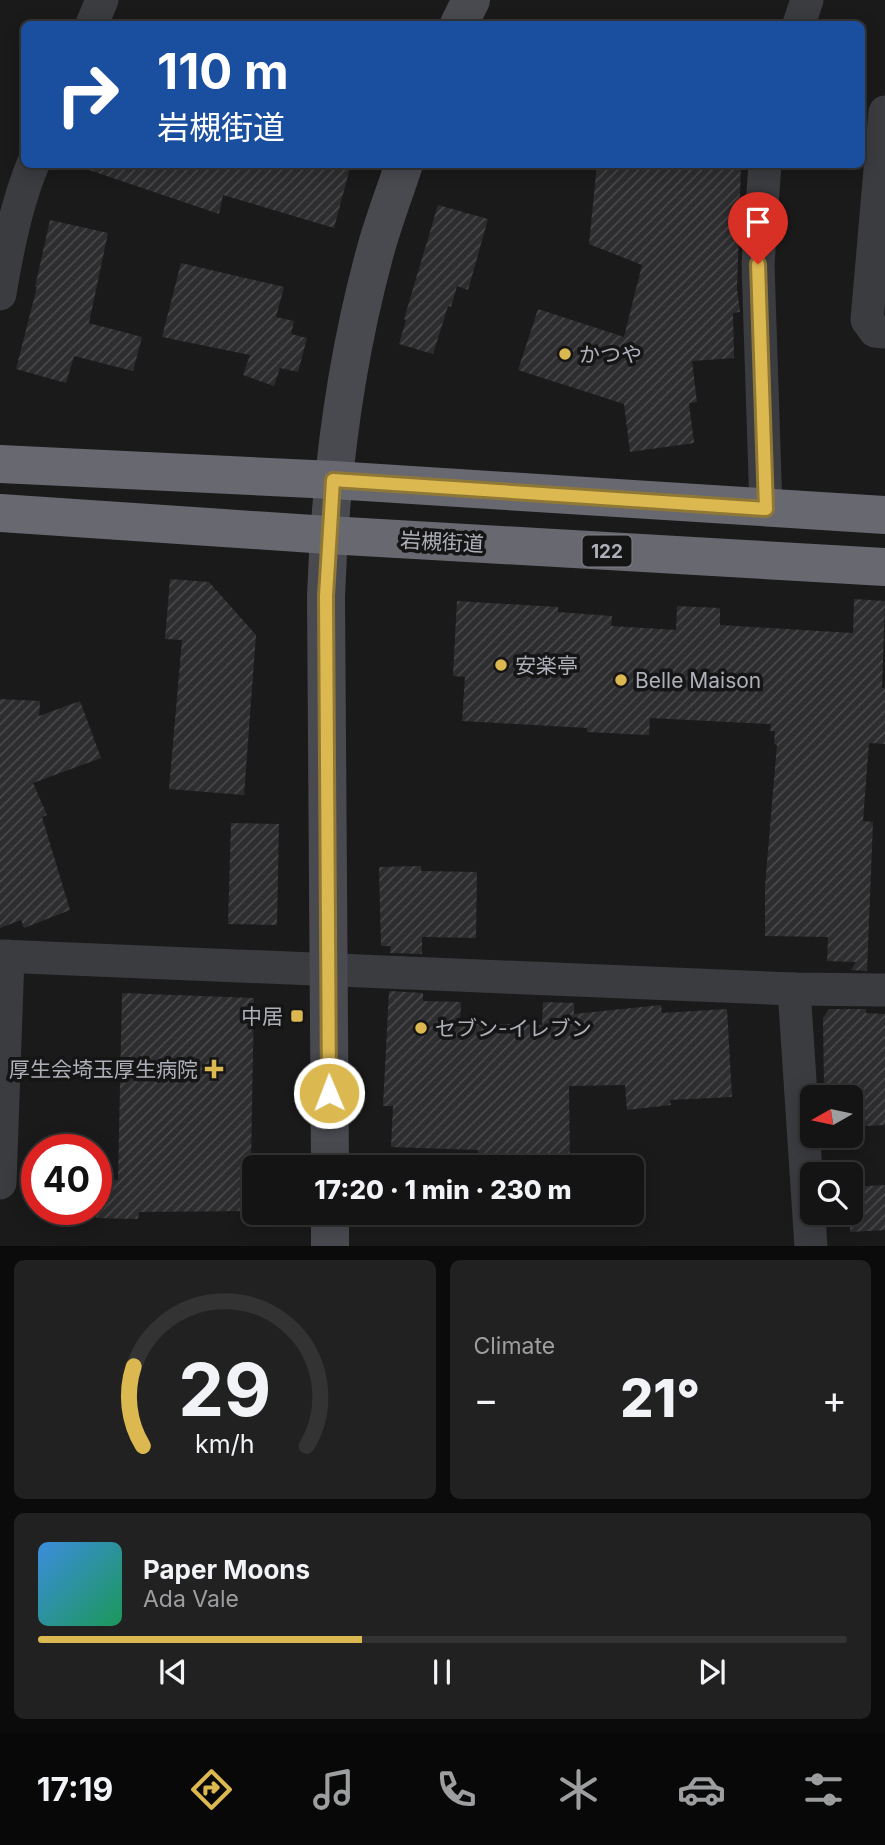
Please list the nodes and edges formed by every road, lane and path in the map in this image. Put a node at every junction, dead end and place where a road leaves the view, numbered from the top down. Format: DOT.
graph roads {
  1 [pos="102,0"];
  2 [pos="471,0"];
  3 [pos="807,0"];
  4 [pos="93,21"];
  5 [pos="460,21"];
  6 [pos="800,21"];
  7 [pos="885,112"];
  8 [pos="32,168"];
  9 [pos="403,168"];
  10 [pos="765,168"];
  11 [pos="0,294"];
  12 [pos="885,331"];
  13 [pos="0,464"];
  14 [pos="333,480"];
  15 [pos="766,509"];
  16 [pos="0,513"];
  17 [pos="885,515"];
  18 [pos="328,535"];
  19 [pos="885,567"];
  20 [pos="4,956"];
  21 [pos="328,971"];
  22 [pos="794,989"];
  23 [pos="885,990"];
  24 [pos="330,1155"];
  25 [pos="0,1182"];
  26 [pos="330,1225"];
  27 [pos="330,1246"];
  28 [pos="811,1246"];
  1 -- 4 [label="street"];
  2 -- 5 [label="street"];
  3 -- 6 [label="street"];
  7 -- 12 [label="street"];
  8 -- 11 [label="street"];
  9 -- 14 [label="street"];
  10 -- 15 [label="street"];
  13 -- 14 [label="highway"];
  14 -- 15 [label="highway"];
  14 -- 18 [label="street"];
  15 -- 17 [label="highway"];
  16 -- 18 [label="highway, 岩槻街道 / 122"];
  18 -- 19 [label="highway, 岩槻街道 / 122"];
  18 -- 21 [label="street"];
  20 -- 21 [label="street"];
  20 -- 25 [label="street"];
  21 -- 22 [label="street"];
  21 -- 24 [label="street"];
  22 -- 23 [label="street"];
  22 -- 28 [label="street"];
  26 -- 27 [label="street"];
}
